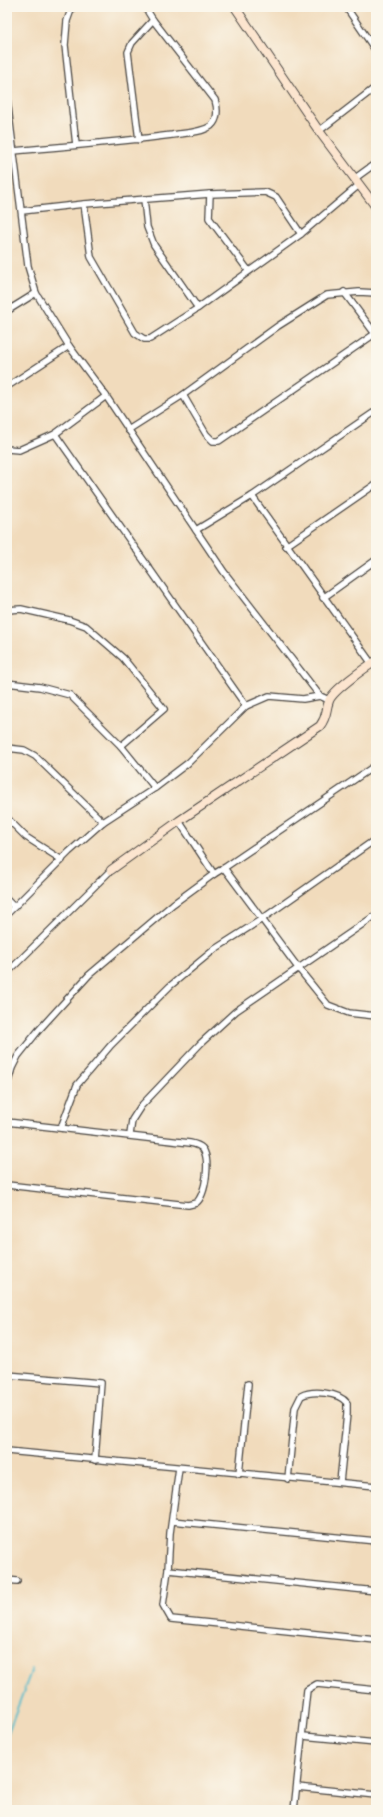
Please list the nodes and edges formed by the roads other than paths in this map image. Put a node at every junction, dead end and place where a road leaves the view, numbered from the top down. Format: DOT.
graph roads {
  1 [pos="72,7"];
  2 [pos="145,7"];
  3 [pos="235,7"];
  4 [pos="346,7"];
  5 [pos="153,20"];
  6 [pos="376,50"];
  7 [pos="376,87"];
  8 [pos="7,99"];
  9 [pos="319,132"];
  10 [pos="139,140"];
  11 [pos="76,145"];
  12 [pos="14,151"];
  13 [pos="376,163"];
  14 [pos="357,182"];
  15 [pos="210,194"];
  16 [pos="144,199"];
  17 [pos="84,204"];
  18 [pos="376,207"];
  19 [pos="22,211"];
  20 [pos="301,234"];
  21 [pos="248,270"];
  22 [pos="344,292"];
  23 [pos="36,293"];
  24 [pos="376,293"];
  25 [pos="198,308"];
  26 [pos="7,311"];
  27 [pos="376,334"];
  28 [pos="70,346"];
  29 [pos="7,383"];
  30 [pos="183,395"];
  31 [pos="106,396"];
  32 [pos="376,411"];
  33 [pos="128,430"];
  34 [pos="55,434"];
  35 [pos="7,449"];
  36 [pos="376,484"];
  37 [pos="252,496"];
  38 [pos="196,530"];
  39 [pos="286,546"];
  40 [pos="376,560"];
  41 [pos="323,598"];
  42 [pos="7,610"];
  43 [pos="374,662"];
  44 [pos="7,683"];
  45 [pos="320,696"];
  46 [pos="329,700"];
  47 [pos="246,706"];
  48 [pos="121,746"];
  49 [pos="7,748"];
  50 [pos="376,765"];
  51 [pos="155,788"];
  52 [pos="7,818"];
  53 [pos="179,821"];
  54 [pos="103,822"];
  55 [pos="376,839"];
  56 [pos="62,860"];
  57 [pos="224,868"];
  58 [pos="111,870"];
  59 [pos="214,874"];
  60 [pos="7,900"];
  61 [pos="14,907"];
  62 [pos="7,914"];
  63 [pos="376,915"];
  64 [pos="262,919"];
  65 [pos="299,969"];
  66 [pos="7,973"];
  67 [pos="376,1016"];
  68 [pos="7,1081"];
  69 [pos="7,1122"];
  70 [pos="61,1128"];
  71 [pos="130,1135"];
  72 [pos="7,1185"];
  73 [pos="7,1375"];
  74 [pos="248,1384"];
  75 [pos="7,1451"];
  76 [pos="95,1460"];
  77 [pos="179,1468"];
  78 [pos="239,1474"];
  79 [pos="288,1479"];
  80 [pos="340,1482"];
  81 [pos="376,1486"];
  82 [pos="172,1521"];
  83 [pos="376,1541"];
  84 [pos="168,1570"];
  85 [pos="7,1580"];
  86 [pos="17,1581"];
  87 [pos="376,1591"];
  88 [pos="376,1640"];
  89 [pos="376,1690"];
  90 [pos="303,1736"];
  91 [pos="376,1743"];
  92 [pos="297,1787"];
  93 [pos="376,1795"];
  94 [pos="294,1810"];
  1 -- 11 [label="street"];
  2 -- 5 [label="street"];
  3 -- 9 [label="street"];
  4 -- 6 [label="street"];
  5 -- 10 [label="street"];
  5 -- 10 [label="street"];
  7 -- 9 [label="street"];
  8 -- 12 [label="street"];
  9 -- 14 [label="street"];
  10 -- 11 [label="street"];
  11 -- 12 [label="street"];
  12 -- 19 [label="street"];
  13 -- 14 [label="street"];
  14 -- 18 [label="street"];
  14 -- 20 [label="street"];
  15 -- 16 [label="street"];
  15 -- 20 [label="street"];
  15 -- 21 [label="street"];
  16 -- 17 [label="street"];
  16 -- 25 [label="street"];
  17 -- 19 [label="street"];
  17 -- 25 [label="street"];
  19 -- 23 [label="street"];
  20 -- 21 [label="street"];
  21 -- 25 [label="street"];
  22 -- 24 [label="street"];
  22 -- 27 [label="street"];
  22 -- 30 [label="street"];
  23 -- 26 [label="street"];
  23 -- 28 [label="street"];
  27 -- 30 [label="street"];
  28 -- 29 [label="street"];
  28 -- 31 [label="street"];
  30 -- 33 [label="street"];
  31 -- 33 [label="street"];
  31 -- 34 [label="street"];
  32 -- 37 [label="street"];
  33 -- 38 [label="street"];
  34 -- 35 [label="street"];
  34 -- 47 [label="street"];
  36 -- 39 [label="street"];
  37 -- 38 [label="street"];
  37 -- 39 [label="street"];
  38 -- 45 [label="street"];
  39 -- 41 [label="street"];
  40 -- 41 [label="street"];
  41 -- 43 [label="street"];
  42 -- 48 [label="street"];
  43 -- 46 [label="street"];
  44 -- 48 [label="street"];
  45 -- 46 [label="street"];
  45 -- 47 [label="street"];
  46 -- 53 [label="street"];
  47 -- 51 [label="street"];
  48 -- 51 [label="street"];
  49 -- 54 [label="street"];
  50 -- 57 [label="street"];
  51 -- 54 [label="street"];
  52 -- 56 [label="street"];
  53 -- 58 [label="street"];
  53 -- 59 [label="street"];
  54 -- 56 [label="street"];
  55 -- 64 [label="street"];
  56 -- 61 [label="street"];
  57 -- 59 [label="street"];
  57 -- 64 [label="street"];
  58 -- 66 [label="street"];
  59 -- 68 [label="street"];
  60 -- 61 [label="street"];
  61 -- 62 [label="street"];
  63 -- 65 [label="street"];
  64 -- 65 [label="street"];
  64 -- 70 [label="street"];
  65 -- 67 [label="street"];
  65 -- 71 [label="street"];
  69 -- 70 [label="street"];
  70 -- 71 [label="street"];
  71 -- 72 [label="street"];
  73 -- 76 [label="street"];
  74 -- 78 [label="street"];
  75 -- 76 [label="street"];
  76 -- 77 [label="street"];
  77 -- 78 [label="street"];
  77 -- 82 [label="street"];
  78 -- 79 [label="street"];
  79 -- 80 [label="street"];
  79 -- 80 [label="street"];
  80 -- 81 [label="street"];
  82 -- 83 [label="street"];
  82 -- 84 [label="street"];
  84 -- 87 [label="street"];
  84 -- 88 [label="street"];
  85 -- 86 [label="street"];
  89 -- 90 [label="street"];
  90 -- 91 [label="street"];
  90 -- 92 [label="street"];
  92 -- 93 [label="street"];
  92 -- 94 [label="street"];
}
